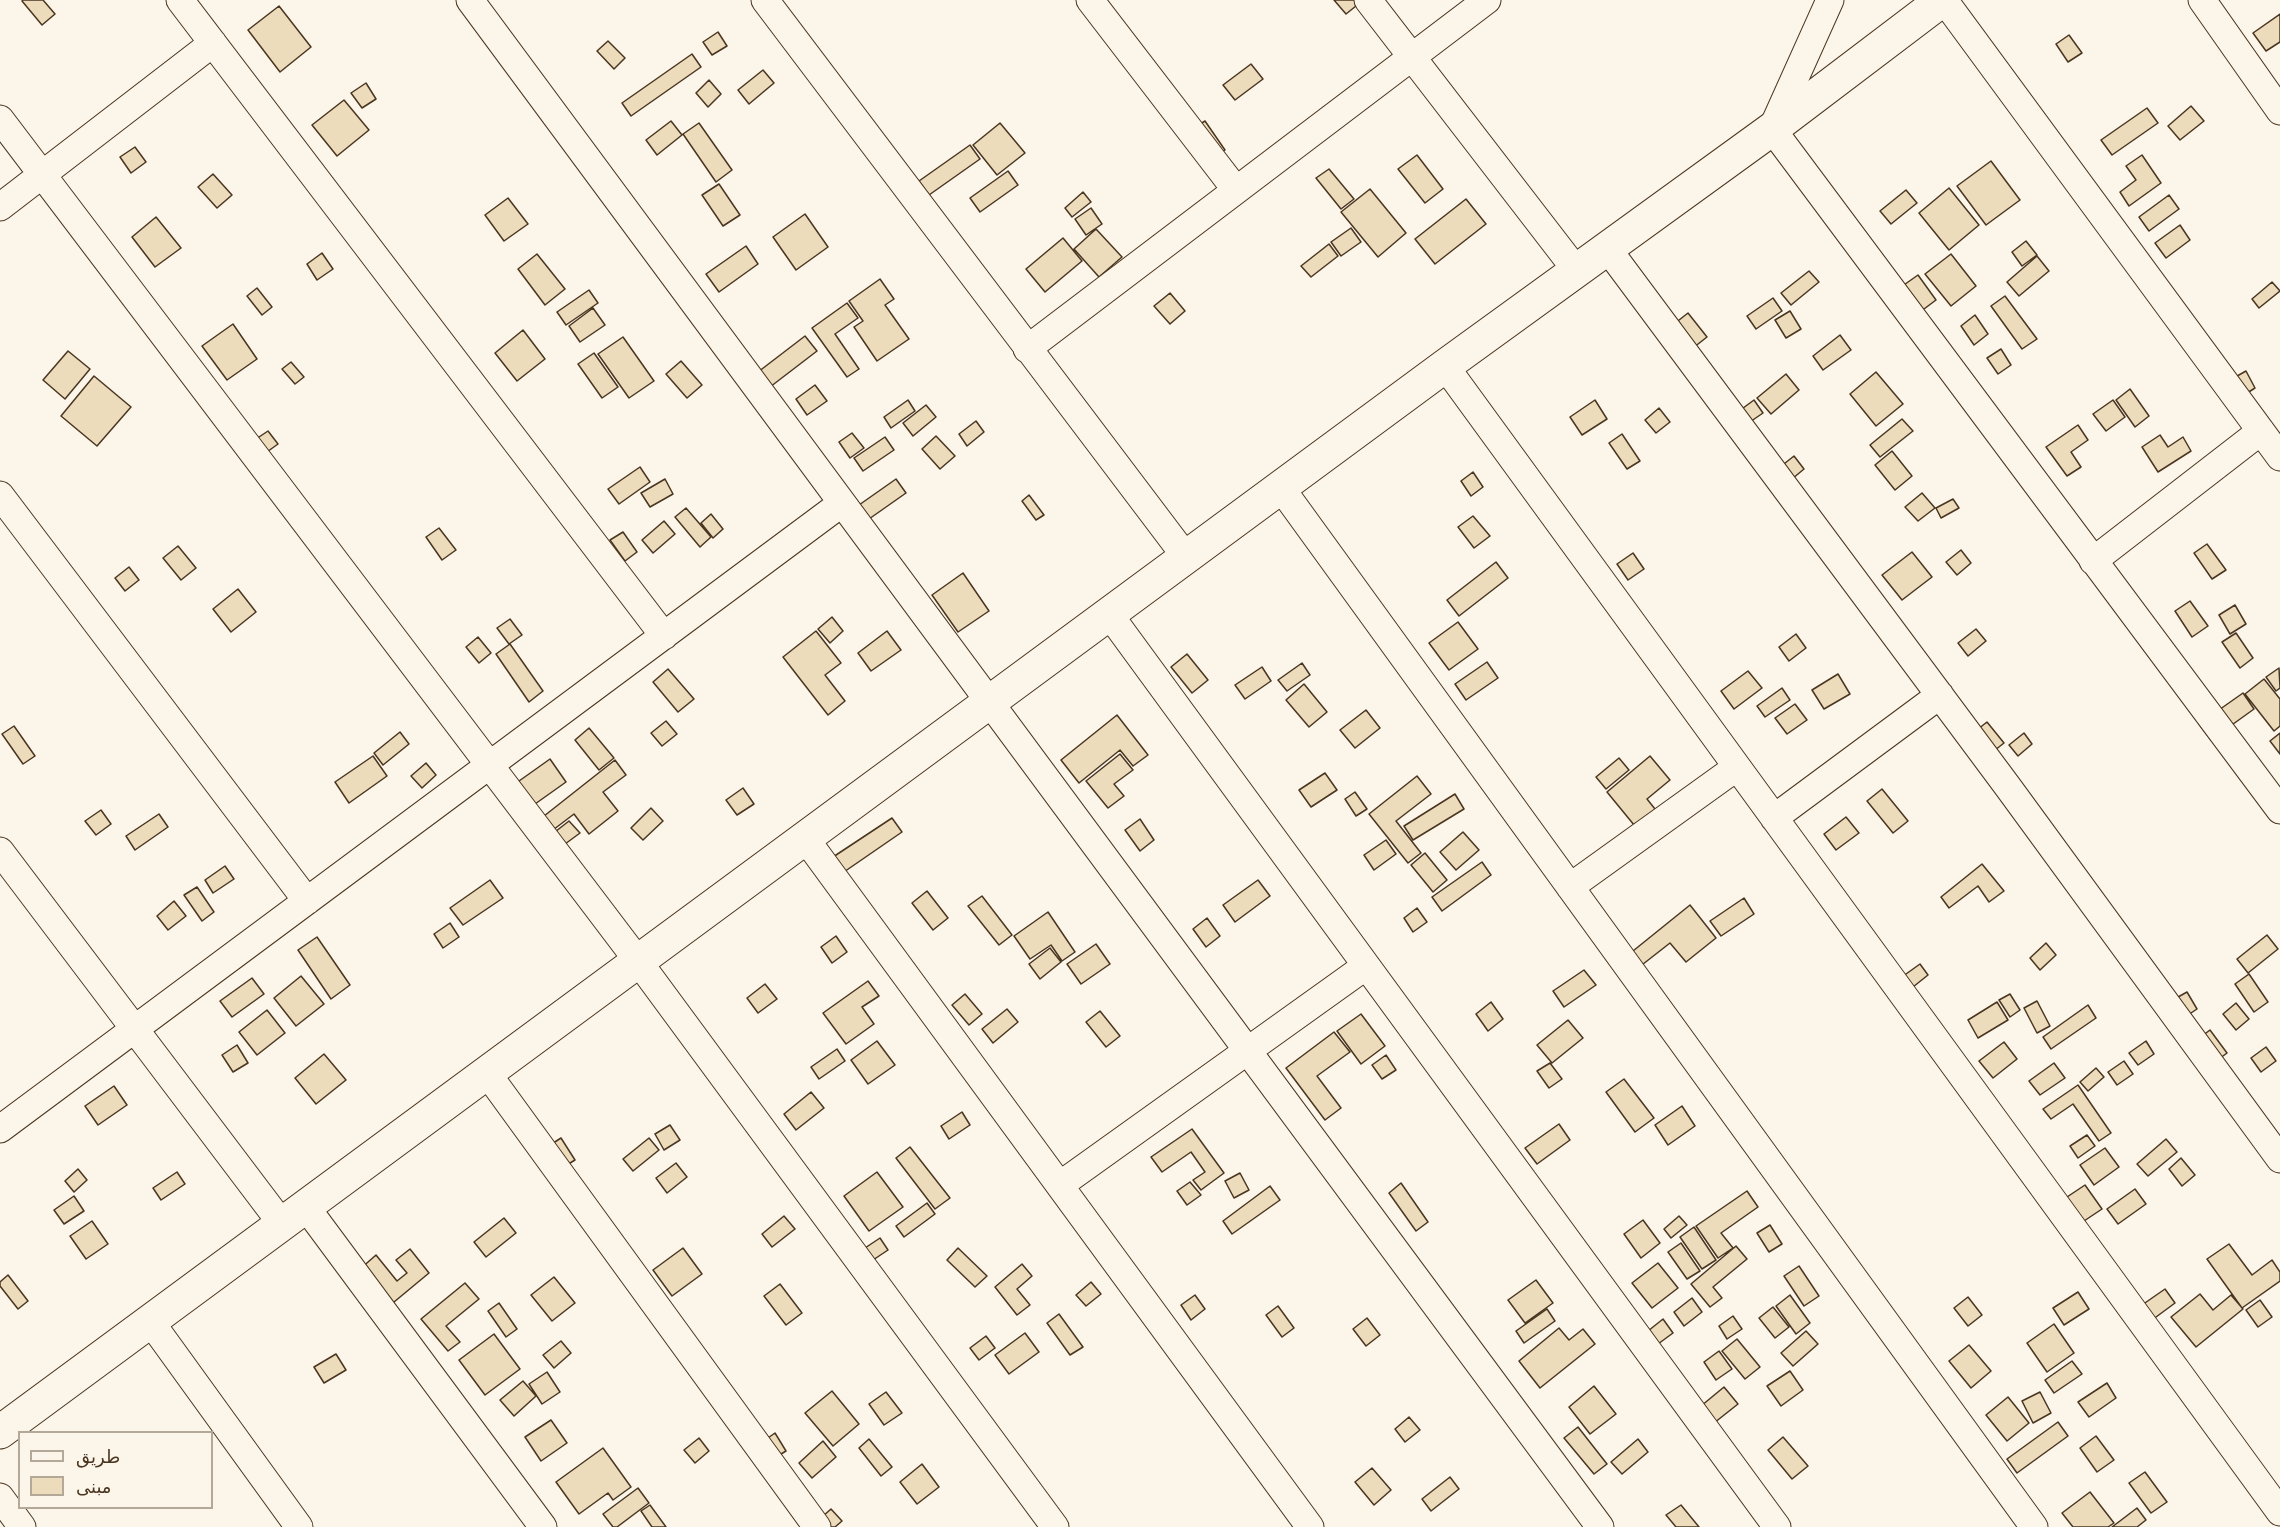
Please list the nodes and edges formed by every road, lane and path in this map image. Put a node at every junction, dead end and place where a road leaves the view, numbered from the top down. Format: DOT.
graph roads {
  1 [pos="180,0"];
  2 [pos="470,0"];
  3 [pos="765,0"];
  4 [pos="1090,0"];
  5 [pos="1368,0"];
  6 [pos="1487,0"];
  7 [pos="1830,0"];
  8 [pos="1943,0"];
  9 [pos="2202,0"];
  10 [pos="213,43"];
  11 [pos="1411,57"];
  12 [pos="2280,111"];
  13 [pos="0,119"];
  14 [pos="1772,129"];
  15 [pos="42,174"];
  16 [pos="1236,190"];
  17 [pos="0,207"];
  18 [pos="1607,248"];
  19 [pos="1576,270"];
  20 [pos="1027,349"];
  21 [pos="1445,366"];
  22 [pos="2261,431"];
  23 [pos="2280,457"];
  24 [pos="1281,488"];
  25 [pos="0,495"];
  26 [pos="842,503"];
  27 [pos="1186,557"];
  28 [pos="2093,561"];
  29 [pos="1109,614"];
  30 [pos="664,636"];
  31 [pos="1940,695"];
  32 [pos="989,703"];
  33 [pos="489,765"];
  34 [pos="1737,768"];
  35 [pos="2280,810"];
  36 [pos="1774,818"];
  37 [pos="805,838"];
  38 [pos="0,851"];
  39 [pos="1570,887"];
  40 [pos="307,901"];
  41 [pos="638,961"];
  42 [pos="1366,966"];
  43 [pos="135,1028"];
  44 [pos="1247,1051"];
  45 [pos="487,1073"];
  46 [pos="0,1129"];
  47 [pos="2280,1159"];
  48 [pos="1059,1185"];
  49 [pos="294,1215"];
  50 [pos="150,1321"];
  51 [pos="0,1432"];
  52 [pos="0,1497"];
  53 [pos="2280,1512"];
  54 [pos="22,1527"];
  55 [pos="299,1527"];
  56 [pos="543,1527"];
  57 [pos="817,1527"];
  58 [pos="1055,1527"];
  59 [pos="1310,1527"];
  60 [pos="1600,1527"];
  61 [pos="1777,1527"];
  62 [pos="2034,1527"];
  1 -- 10 [label="street"];
  2 -- 26 [label="street"];
  3 -- 20 [label="street"];
  4 -- 16 [label="street"];
  5 -- 11 [label="street"];
  6 -- 11 [label="street"];
  7 -- 14 [label="street"];
  8 -- 14 [label="street"];
  8 -- 22 [label="street"];
  9 -- 12 [label="street"];
  10 -- 15 [label="street"];
  10 -- 30 [label="street"];
  11 -- 16 [label="street"];
  11 -- 19 [label="street"];
  13 -- 15 [label="street"];
  14 -- 18 [label="street"];
  14 -- 28 [label="street"];
  15 -- 17 [label="street"];
  15 -- 33 [label="street"];
  16 -- 20 [label="street"];
  18 -- 19 [label="street"];
  18 -- 31 [label="street"];
  19 -- 21 [label="street"];
  20 -- 27 [label="street"];
  21 -- 24 [label="street"];
  21 -- 34 [label="street"];
  22 -- 23 [label="street"];
  22 -- 28 [label="street"];
  24 -- 27 [label="street"];
  24 -- 39 [label="street"];
  25 -- 40 [label="street"];
  26 -- 30 [label="street"];
  26 -- 32 [label="street"];
  27 -- 29 [label="street"];
  28 -- 35 [label="street"];
  29 -- 32 [label="street"];
  29 -- 42 [label="street"];
  30 -- 33 [label="street"];
  31 -- 36 [label="street"];
  31 -- 47 [label="street"];
  32 -- 37 [label="street"];
  32 -- 44 [label="street"];
  33 -- 40 [label="street"];
  33 -- 41 [label="street"];
  34 -- 36 [label="street"];
  34 -- 39 [label="street"];
  36 -- 53 [label="street"];
  37 -- 41 [label="street"];
  37 -- 48 [label="street"];
  38 -- 43 [label="street"];
  39 -- 62 [label="street"];
  40 -- 43 [label="street"];
  41 -- 45 [label="street"];
  41 -- 58 [label="street"];
  42 -- 44 [label="street"];
  42 -- 61 [label="street"];
  43 -- 46 [label="street"];
  43 -- 49 [label="street"];
  44 -- 48 [label="street"];
  44 -- 60 [label="street"];
  45 -- 49 [label="street"];
  45 -- 57 [label="street"];
  48 -- 59 [label="street"];
  49 -- 50 [label="street"];
  49 -- 56 [label="street"];
  50 -- 51 [label="street"];
  50 -- 55 [label="street"];
  52 -- 54 [label="street"];
}
